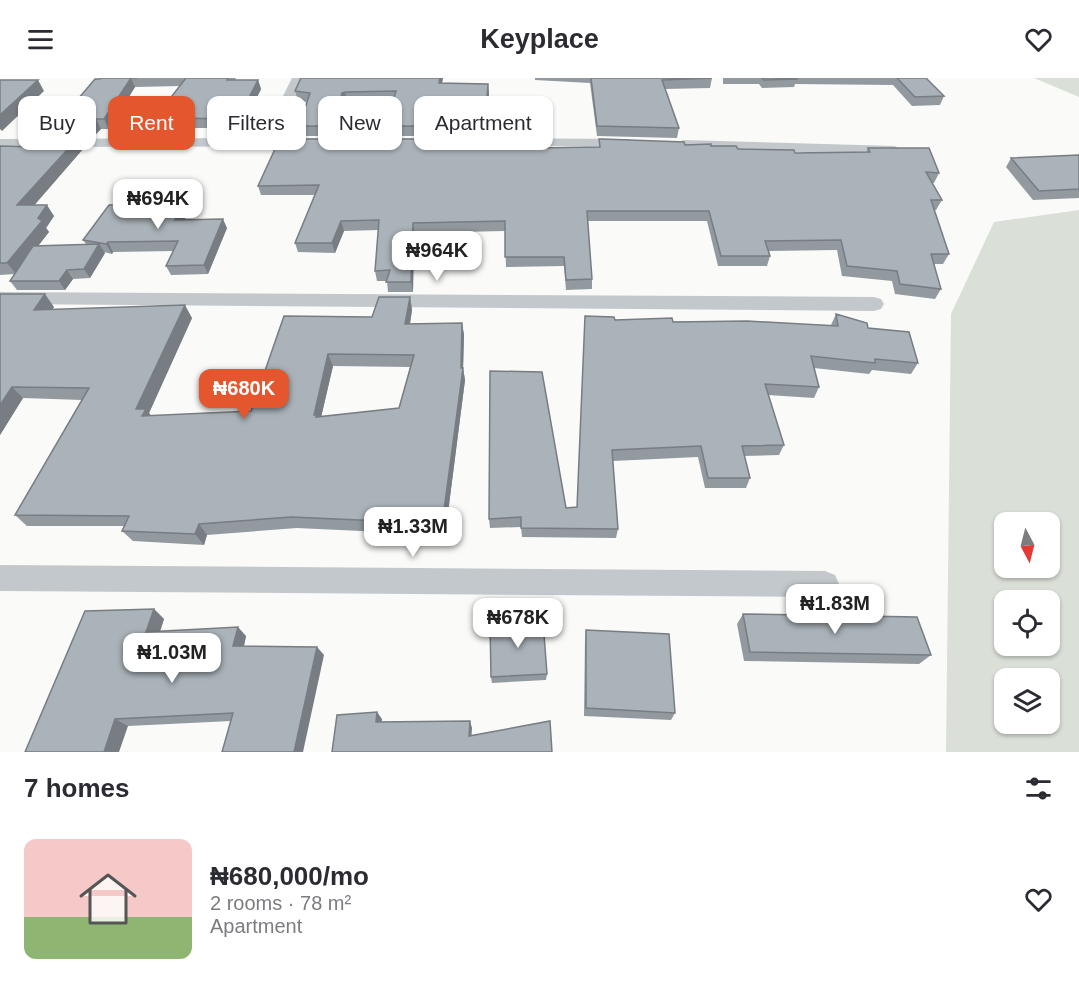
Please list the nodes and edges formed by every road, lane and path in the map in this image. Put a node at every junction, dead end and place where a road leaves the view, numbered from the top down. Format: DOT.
graph roads {
  1 [pos="299,78"];
  2 [pos="290,96"];
  3 [pos="207,142"];
  4 [pos="306,142"];
  5 [pos="0,143"];
  6 [pos="648,143"];
  7 [pos="672,144"];
  8 [pos="909,152"];
  9 [pos="0,298"];
  10 [pos="874,304"];
  11 [pos="0,578"];
  12 [pos="825,584"];
  1 -- 2 [label="street"];
  3 -- 5 [label="street"];
  4 -- 6 [label="street"];
  7 -- 8 [label="street"];
  9 -- 10 [label="street"];
  11 -- 12 [label="street"];
}
